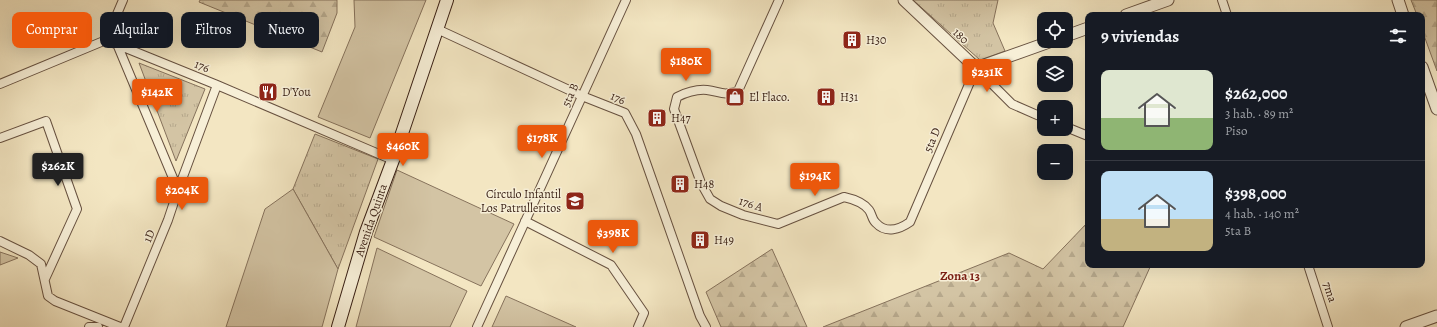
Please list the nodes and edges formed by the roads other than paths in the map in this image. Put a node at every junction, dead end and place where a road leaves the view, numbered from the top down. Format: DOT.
graph roads {
  1 [pos="123,0"];
  2 [pos="447,0"];
  3 [pos="626,0"];
  4 [pos="779,0"];
  5 [pos="904,0"];
  6 [pos="1168,0"];
  7 [pos="1222,0"];
  8 [pos="1398,0"];
  9 [pos="118,12"];
  10 [pos="1134,12"];
  11 [pos="1226,12"];
  12 [pos="1402,12"];
  13 [pos="437,28"];
  14 [pos="1085,29"];
  15 [pos="1073,33"];
  16 [pos="100,42"];
  17 [pos="1037,46"];
  18 [pos="119,48"];
  19 [pos="127,48"];
  20 [pos="976,68"];
  21 [pos="0,84"];
  22 [pos="217,85"];
  23 [pos="1425,86"];
  24 [pos="582,96"];
  25 [pos="1437,109"];
  26 [pos="1037,115"];
  27 [pos="1073,130"];
  28 [pos="1085,135"];
  29 [pos="0,138"];
  30 [pos="393,160"];
  31 [pos="178,190"];
  32 [pos="525,221"];
  33 [pos="910,222"];
  34 [pos="0,241"];
  35 [pos="1309,268"];
  36 [pos="45,280"];
  37 [pos="1437,316"];
  38 [pos="89,327"];
  39 [pos="98,327"];
  40 [pos="120,327"];
  41 [pos="124,327"];
  42 [pos="338,327"];
  43 [pos="477,327"];
  44 [pos="638,327"];
  45 [pos="706,327"];
  46 [pos="1328,327"];
  47 [pos="1406,327"];
  1 -- 9 [label="street"];
  2 -- 13 [label="main road, Avenida Quinta"];
  3 -- 24 [label="street, 5ta B"];
  4 -- 33 [label="street, 176 A"];
  5 -- 20 [label="street, 180"];
  6 -- 10 [label="street"];
  7 -- 11 [label="street"];
  8 -- 12 [label="street"];
  13 -- 24 [label="street, 176"];
  13 -- 30 [label="main road, Avenida Quinta"];
  14 -- 15 [label="street"];
  16 -- 21 [label="street"];
  17 -- 20 [label="street"];
  18 -- 31 [label="street"];
  19 -- 22 [label="street, 176"];
  20 -- 26 [label="street"];
  20 -- 33 [label="street, 5ta D"];
  22 -- 30 [label="street, 176"];
  22 -- 31 [label="street, 1D"];
  23 -- 25 [label="street"];
  24 -- 32 [label="street, 5ta B"];
  24 -- 45 [label="street, 176"];
  27 -- 28 [label="street"];
  29 -- 36 [label="street"];
  30 -- 42 [label="main road, Avenida Quinta"];
  31 -- 41 [label="street, 1D"];
  32 -- 43 [label="street, 5ta B"];
  32 -- 44 [label="street"];
  34 -- 36 [label="street"];
  35 -- 46 [label="street, 7ma"];
  36 -- 40 [label="street"];
  37 -- 47 [label="street"];
  38 -- 39 [label="street"];
}
